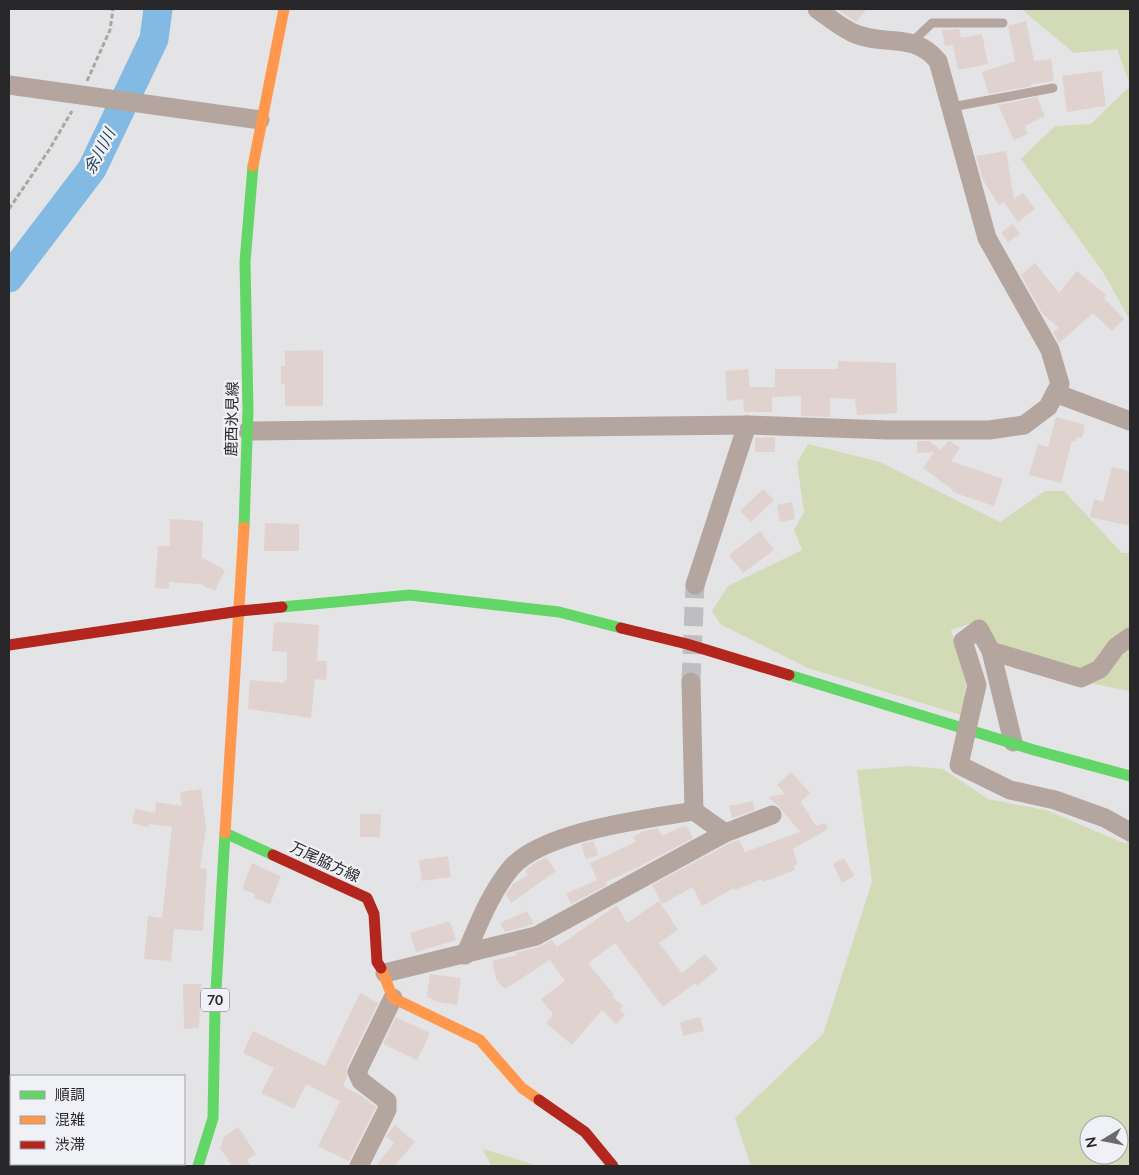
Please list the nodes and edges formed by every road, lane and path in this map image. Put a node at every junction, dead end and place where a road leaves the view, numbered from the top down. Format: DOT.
graph roads {
  1 [pos="284,9"];
  2 [pos="817,9"];
  3 [pos="1003,23"];
  4 [pos="912,42"];
  5 [pos="9,85"];
  6 [pos="1053,88"];
  7 [pos="952,107"];
  8 [pos="260,120"];
  9 [pos="1055,393"];
  10 [pos="1130,422"];
  11 [pos="747,425"];
  12 [pos="248,431"];
  13 [pos="694,586"];
  14 [pos="240,611"];
  15 [pos="1130,637"];
  16 [pos="9,645"];
  17 [pos="991,651"];
  18 [pos="692,682"];
  19 [pos="1013,742"];
  20 [pos="1130,776"];
  21 [pos="694,810"];
  22 [pos="772,816"];
  23 [pos="1130,832"];
  24 [pos="225,833"];
  25 [pos="725,833"];
  26 [pos="465,955"];
  27 [pos="385,973"];
  28 [pos="393,998"];
  29 [pos="198,1166"];
  30 [pos="360,1166"];
  31 [pos="612,1166"];
  1 -- 8 [label="main road, 鹿西氷見線"];
  2 -- 4 [label="street"];
  3 -- 4 [label="lane"];
  4 -- 7 [label="street"];
  5 -- 8 [label="street"];
  6 -- 7 [label="lane"];
  7 -- 9 [label="street"];
  8 -- 12 [label="main road, 鹿西氷見線"];
  9 -- 10 [label="street"];
  9 -- 11 [label="street"];
  11 -- 12 [label="street"];
  11 -- 13 [label="street"];
  12 -- 14 [label="main road, 鹿西氷見線"];
  14 -- 16 [label="main road"];
  14 -- 19 [label="main road"];
  14 -- 24 [label="main road, 鹿西氷見線"];
  15 -- 17 [label="street"];
  17 -- 19 [label="street"];
  17 -- 23 [label="street, bridge"];
  18 -- 21 [label="street"];
  19 -- 20 [label="main road"];
  21 -- 25 [label="street"];
  21 -- 26 [label="street"];
  22 -- 25 [label="street"];
  24 -- 27 [label="main road, 万尾脇方線"];
  24 -- 29 [label="main road, 70"];
  25 -- 26 [label="street"];
  26 -- 27 [label="street"];
  27 -- 28 [label="main road, 万尾脇方線"];
  28 -- 30 [label="street"];
  28 -- 31 [label="main road"];
}
